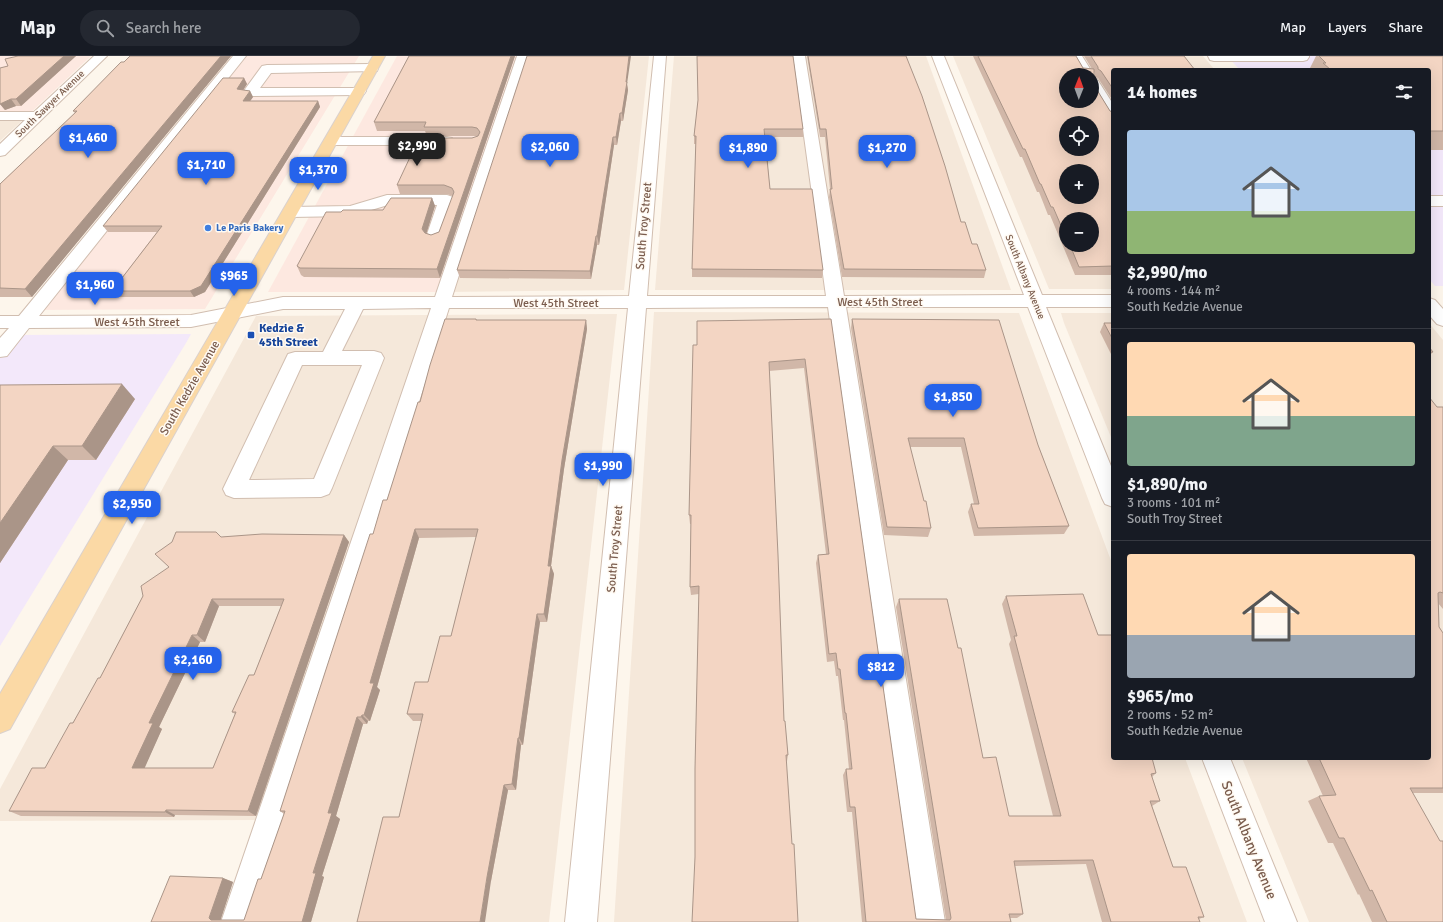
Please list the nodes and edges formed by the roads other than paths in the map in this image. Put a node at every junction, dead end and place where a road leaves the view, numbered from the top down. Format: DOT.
graph roads {
  1 [pos="101,56"];
  2 [pos="240,56"];
  3 [pos="523,56"];
  4 [pos="660,56"];
  5 [pos="799,56"];
  6 [pos="938,56"];
  7 [pos="1076,56"];
  8 [pos="1213,57"];
  9 [pos="1303,57"];
  10 [pos="376,62"];
  11 [pos="1084,68"];
  12 [pos="1223,68"];
  13 [pos="359,91"];
  14 [pos="1099,93"];
  15 [pos="1111,112"];
  16 [pos="0,116"];
  17 [pos="38,116"];
  18 [pos="331,141"];
  19 [pos="459,141"];
  20 [pos="0,152"];
  21 [pos="1431,201"];
  22 [pos="1443,201"];
  23 [pos="291,212"];
  24 [pos="434,236"];
  25 [pos="1431,300"];
  26 [pos="1443,300"];
  27 [pos="1035,301"];
  28 [pos="1111,301"];
  29 [pos="637,302"];
  30 [pos="836,302"];
  31 [pos="357,303"];
  32 [pos="442,303"];
  33 [pos="1431,306"];
  34 [pos="233,313"];
  35 [pos="1443,320"];
  36 [pos="0,322"];
  37 [pos="24,322"];
  38 [pos="0,351"];
  39 [pos="329,358"];
  40 [pos="1111,493"];
  41 [pos="0,720"];
  42 [pos="1217,760"];
  43 [pos="237,922"];
  44 [pos="581,922"];
  45 [pos="929,922"];
  46 [pos="1281,922"];
  1 -- 17 [label="street, South Sawyer Avenue"];
  2 -- 37 [label="street"];
  3 -- 32 [label="street"];
  4 -- 29 [label="street, South Troy Street"];
  5 -- 30 [label="street"];
  6 -- 27 [label="street, South Albany Avenue"];
  7 -- 11 [label="street"];
  8 -- 9 [label="street"];
  8 -- 12 [label="street"];
  10 -- 13 [label="main road, South Kedzie Avenue"];
  10 -- 13 [label="street"];
  13 -- 18 [label="main road, South Kedzie Avenue"];
  14 -- 15 [label="street"];
  16 -- 17 [label="street"];
  17 -- 20 [label="street, South Sawyer Avenue"];
  18 -- 19 [label="street"];
  18 -- 23 [label="main road, South Kedzie Avenue"];
  21 -- 22 [label="street"];
  23 -- 24 [label="street"];
  23 -- 34 [label="main road, South Kedzie Avenue"];
  25 -- 26 [label="street"];
  27 -- 28 [label="street, West 45th Street"];
  27 -- 30 [label="street, West 45th Street"];
  27 -- 40 [label="street, South Albany Avenue"];
  29 -- 30 [label="street, West 45th Street"];
  29 -- 32 [label="street, West 45th Street"];
  29 -- 44 [label="street, South Troy Street"];
  30 -- 45 [label="street"];
  31 -- 32 [label="street, West 45th Street"];
  31 -- 34 [label="street, West 45th Street"];
  31 -- 39 [label="street"];
  32 -- 43 [label="street"];
  33 -- 35 [label="street"];
  34 -- 37 [label="street, West 45th Street"];
  34 -- 41 [label="main road, South Kedzie Avenue"];
  36 -- 37 [label="street, West 45th Street"];
  37 -- 38 [label="street"];
  39 -- 39 [label="street"];
  42 -- 46 [label="street, South Albany Avenue"];
}
